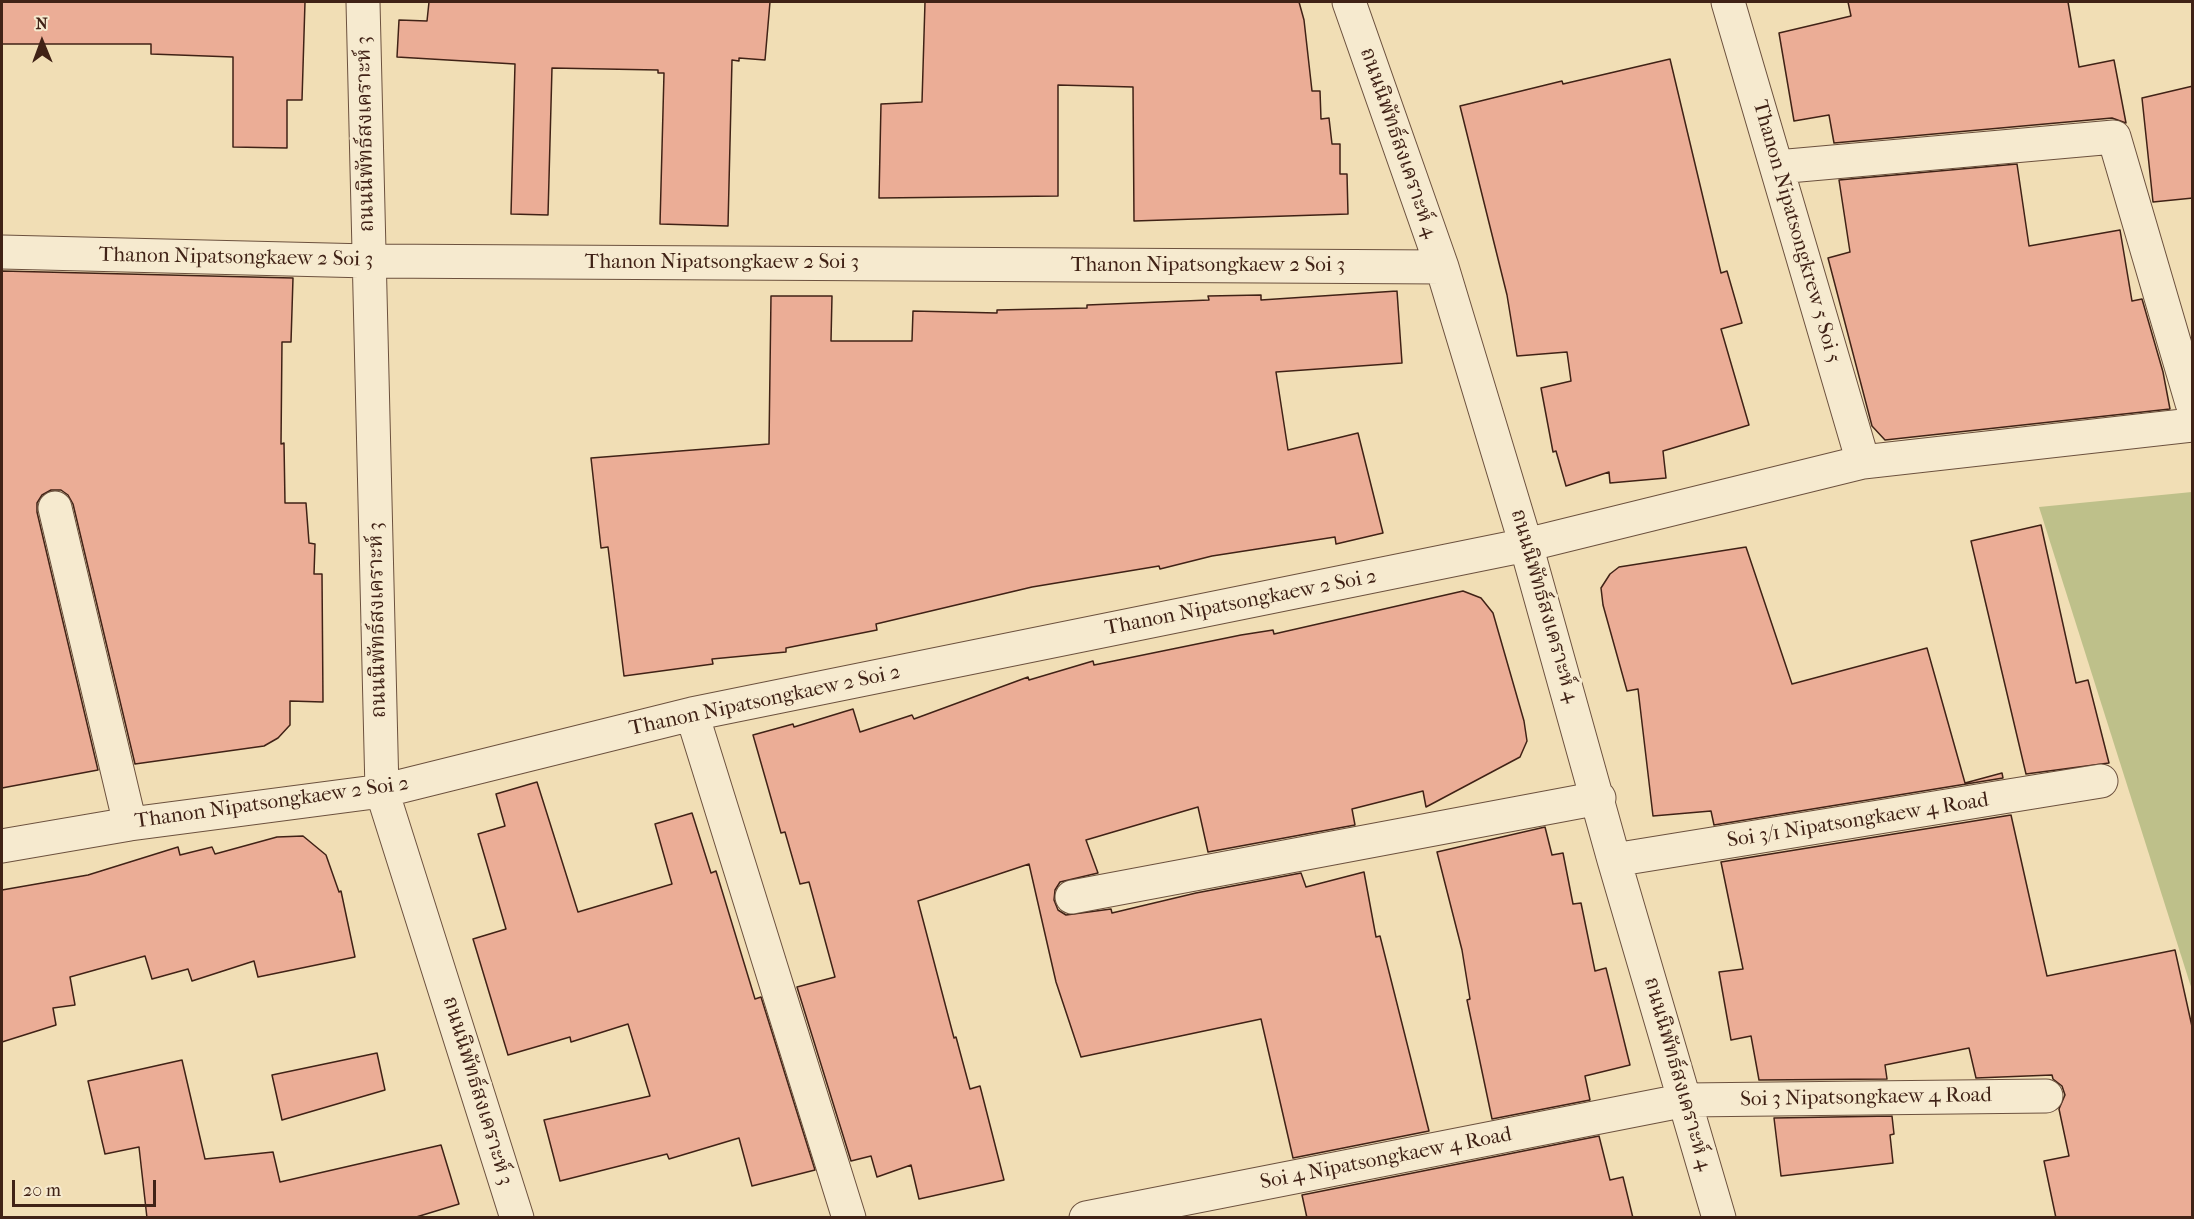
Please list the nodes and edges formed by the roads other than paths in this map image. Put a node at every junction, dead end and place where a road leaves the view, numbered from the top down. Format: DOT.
graph roads {
  1 [pos="363,2"];
  2 [pos="1349,2"];
  3 [pos="1728,2"];
  4 [pos="1777,167"];
  5 [pos="2,252"];
  6 [pos="369,261"];
  7 [pos="1442,267"];
  8 [pos="2193,403"];
  9 [pos="2193,425"];
  10 [pos="1863,462"];
  11 [pos="55,508"];
  12 [pos="1526,545"];
  13 [pos="692,714"];
  14 [pos="2101,781"];
  15 [pos="382,791"];
  16 [pos="1599,798"];
  17 [pos="130,824"];
  18 [pos="2,846"];
  19 [pos="1614,860"];
  20 [pos="1072,897"];
  21 [pos="2046,1096"];
  22 [pos="1686,1100"];
  23 [pos="517,1218"];
  24 [pos="849,1218"];
  25 [pos="1086,1218"];
  26 [pos="1719,1218"];
  1 -- 6 [label="street, ถนนนิพัทธ์สงเคราะห์ 3"];
  2 -- 7 [label="street, ถนนนิพัทธ์สงเคราะห์ 4"];
  3 -- 4 [label="street, Thanon Nipatsongkrew 5 Soi 5"];
  4 -- 8 [label="street"];
  4 -- 10 [label="street, Thanon Nipatsongkrew 5 Soi 5"];
  5 -- 6 [label="street, Thanon Nipatsongkaew 2 Soi 3"];
  6 -- 7 [label="street, Thanon Nipatsongkaew 2 Soi 3"];
  6 -- 15 [label="street, ถนนนิพัทธ์สงเคราะห์ 3"];
  7 -- 12 [label="street, ถนนนิพัทธ์สงเคราะห์ 4"];
  9 -- 10 [label="street, Thanon Nipatsongkaew 2 Soi 2"];
  10 -- 12 [label="street, Thanon Nipatsongkaew 2 Soi 2"];
  11 -- 17 [label="street"];
  12 -- 13 [label="street, Thanon Nipatsongkaew 2 Soi 2"];
  12 -- 16 [label="street, ถนนนิพัทธ์สงเคราะห์ 4"];
  13 -- 15 [label="street, Thanon Nipatsongkaew 2 Soi 2"];
  13 -- 24 [label="street"];
  14 -- 19 [label="street, Soi 3/1 Nipatsongkaew 4 Road"];
  15 -- 17 [label="street, Thanon Nipatsongkaew 2 Soi 2"];
  15 -- 23 [label="street, ถนนนิพัทธ์สงเคราะห์ 3"];
  16 -- 19 [label="street, ถนนนิพัทธ์สงเคราะห์ 4"];
  16 -- 20 [label="street"];
  17 -- 18 [label="street, Thanon Nipatsongkaew 2 Soi 2"];
  19 -- 22 [label="street, ถนนนิพัทธ์สงเคราะห์ 4"];
  21 -- 22 [label="street, Soi 3 Nipatsongkaew 4 Road"];
  22 -- 25 [label="street, Soi 4 Nipatsongkaew 4 Road"];
  22 -- 26 [label="street, ถนนนิพัทธ์สงเคราะห์ 4"];
}
